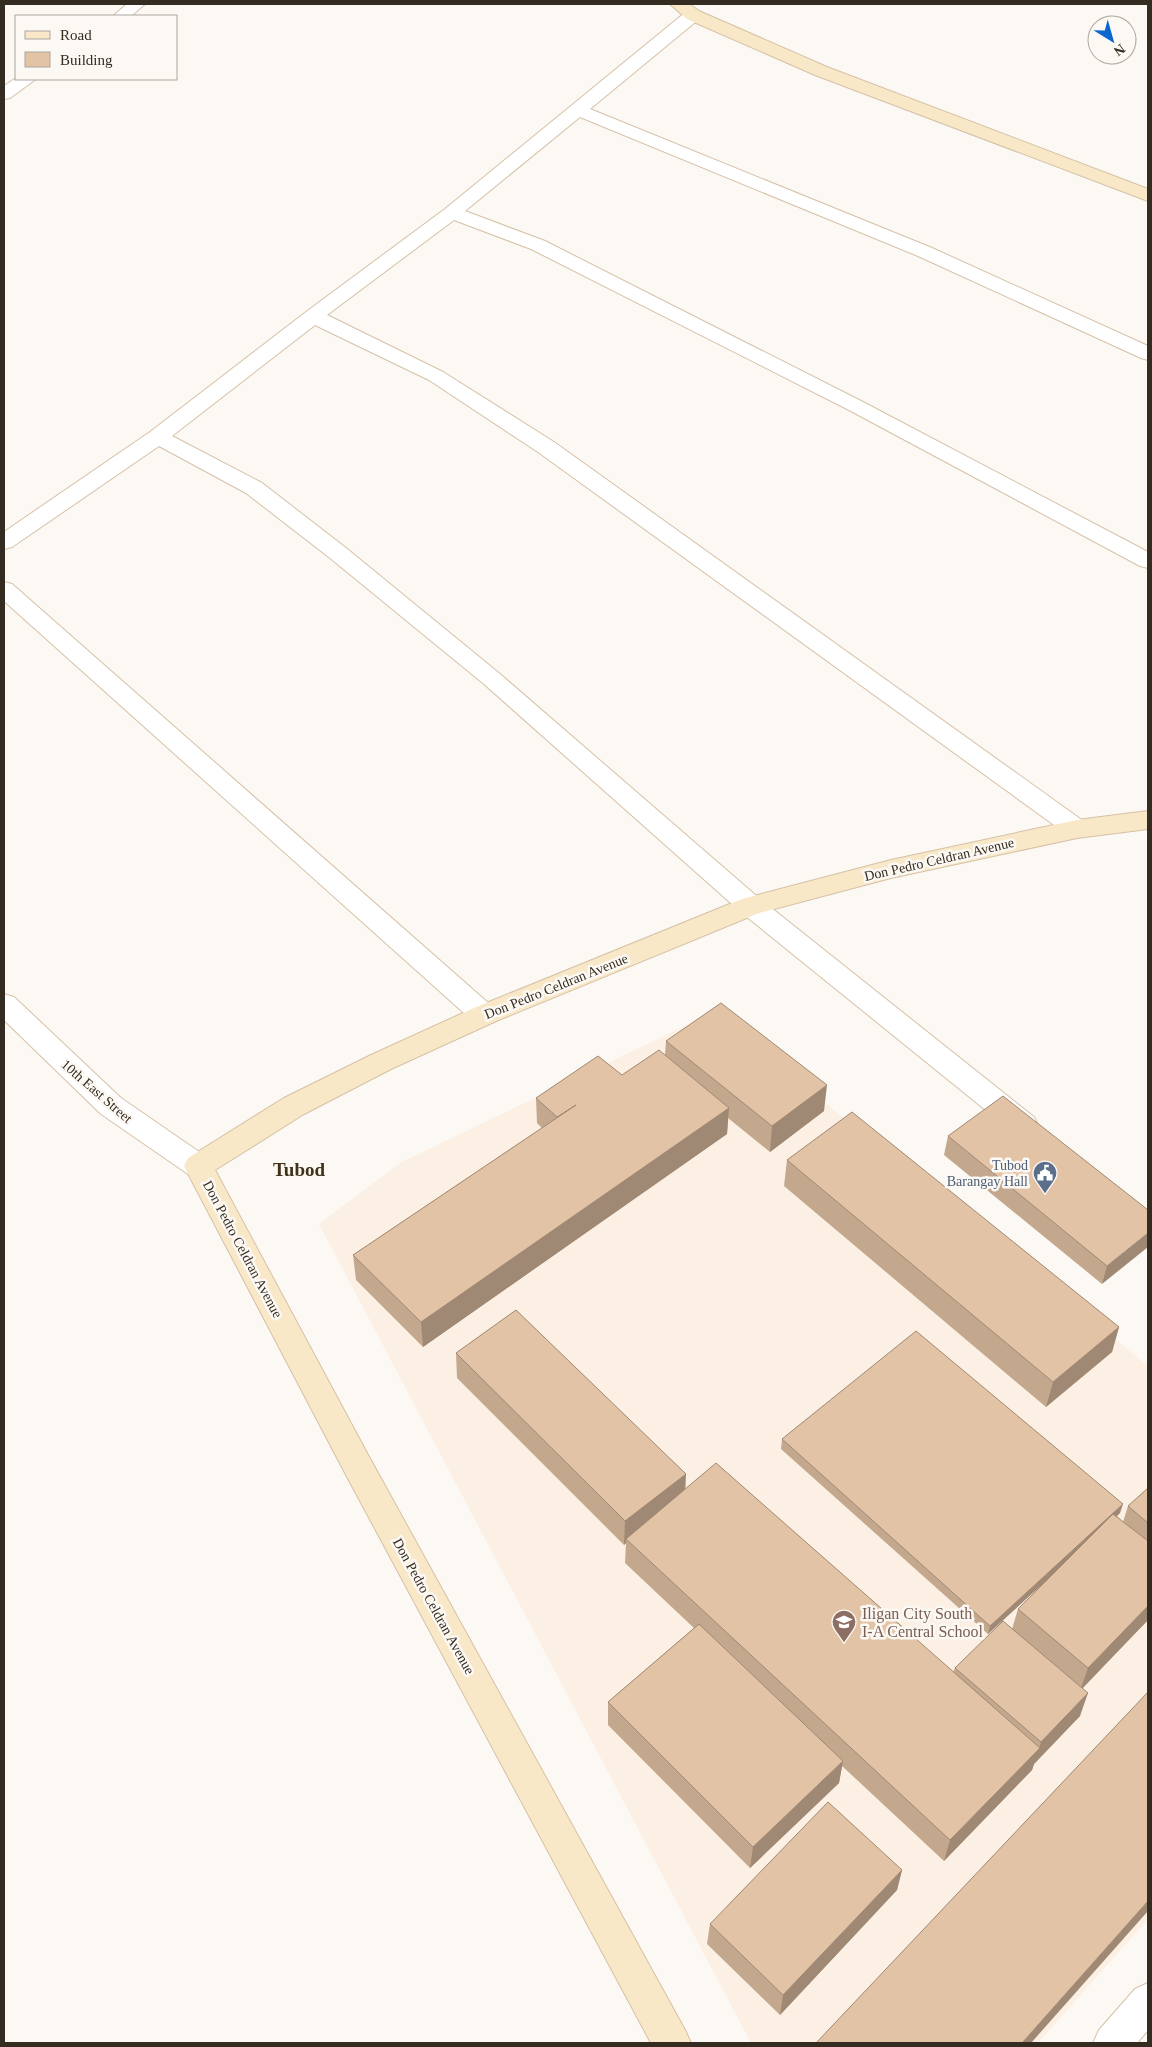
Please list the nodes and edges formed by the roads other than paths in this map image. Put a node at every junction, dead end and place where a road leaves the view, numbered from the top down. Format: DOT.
graph roads {
  1 [pos="138,4"];
  2 [pos="686,10"];
  3 [pos="122,15"];
  4 [pos="25,80"];
  5 [pos="4,94"];
  6 [pos="578,110"];
  7 [pos="1148,195"];
  8 [pos="452,214"];
  9 [pos="313,316"];
  10 [pos="1148,354"];
  11 [pos="158,437"];
  12 [pos="4,542"];
  13 [pos="1148,561"];
  14 [pos="4,589"];
  15 [pos="1148,820"];
  16 [pos="1077,829"];
  17 [pos="751,906"];
  18 [pos="4,1004"];
  19 [pos="484,1015"];
  20 [pos="1047,1143"];
  21 [pos="198,1166"];
  22 [pos="1148,2002"];
  23 [pos="672,2043"];
  24 [pos="1112,2043"];
  1 -- 3 [label="street"];
  2 -- 6 [label="street"];
  2 -- 7 [label="street"];
  4 -- 5 [label="street"];
  6 -- 8 [label="street"];
  6 -- 10 [label="street"];
  8 -- 9 [label="street"];
  8 -- 13 [label="street"];
  9 -- 11 [label="street"];
  9 -- 16 [label="street"];
  11 -- 12 [label="street"];
  11 -- 17 [label="street"];
  14 -- 19 [label="street"];
  15 -- 16 [label="street, Don Pedro Celdran Avenue"];
  16 -- 17 [label="street, Don Pedro Celdran Avenue"];
  17 -- 19 [label="street, Don Pedro Celdran Avenue"];
  17 -- 20 [label="street"];
  18 -- 21 [label="street, 10th East Street"];
  19 -- 21 [label="street, Don Pedro Celdran Avenue"];
  21 -- 23 [label="street, Don Pedro Celdran Avenue"];
  22 -- 24 [label="street"];
}
